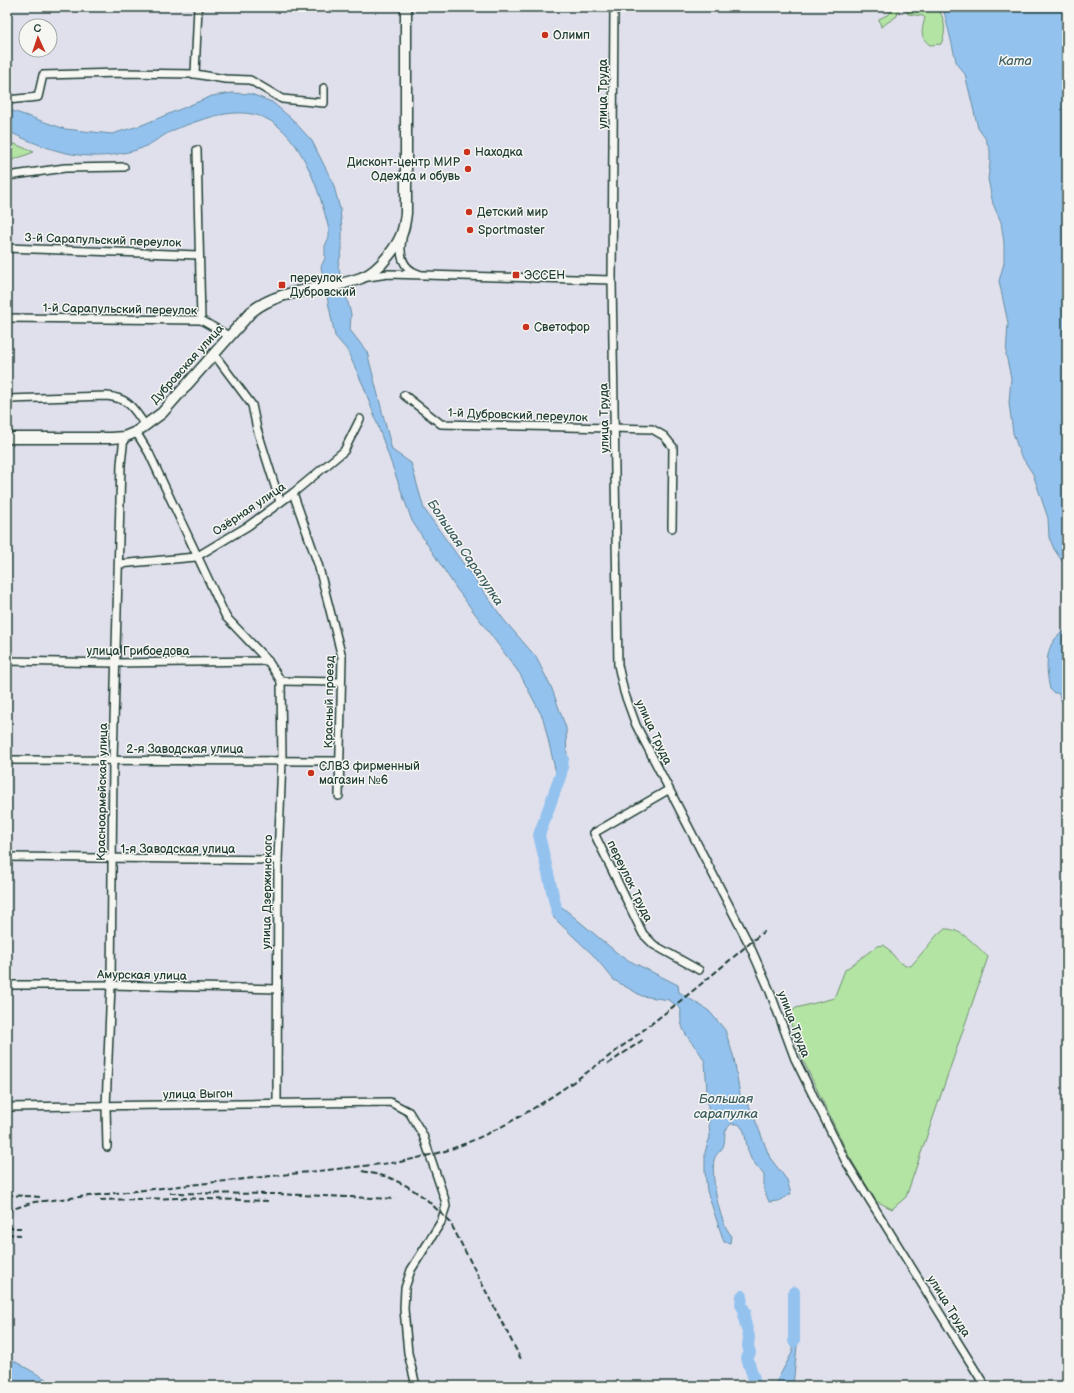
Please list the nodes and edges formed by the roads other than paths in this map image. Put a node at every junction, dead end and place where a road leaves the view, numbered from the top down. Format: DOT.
graph roads {
  1 [pos="198,7"];
  2 [pos="406,7"];
  3 [pos="614,7"];
  4 [pos="195,74"];
  5 [pos="324,88"];
  6 [pos="7,100"];
  7 [pos="196,150"];
  8 [pos="124,167"];
  9 [pos="7,176"];
  10 [pos="403,234"];
  11 [pos="7,248"];
  12 [pos="198,255"];
  13 [pos="423,275"];
  14 [pos="358,279"];
  15 [pos="612,280"];
  16 [pos="7,318"];
  17 [pos="201,320"];
  18 [pos="229,336"];
  19 [pos="214,354"];
  20 [pos="404,395"];
  21 [pos="7,399"];
  22 [pos="360,418"];
  23 [pos="146,426"];
  24 [pos="615,429"];
  25 [pos="136,432"];
  26 [pos="124,437"];
  27 [pos="7,438"];
  28 [pos="293,493"];
  29 [pos="280,502"];
  30 [pos="672,528"];
  31 [pos="196,557"];
  32 [pos="119,564"];
  33 [pos="7,661"];
  34 [pos="268,661"];
  35 [pos="115,663"];
  36 [pos="281,682"];
  37 [pos="341,682"];
  38 [pos="7,760"];
  39 [pos="113,760"];
  40 [pos="282,760"];
  41 [pos="339,760"];
  42 [pos="668,790"];
  43 [pos="339,796"];
  44 [pos="7,857"];
  45 [pos="112,859"];
  46 [pos="278,860"];
  47 [pos="698,970"];
  48 [pos="7,985"];
  49 [pos="111,985"];
  50 [pos="277,989"];
  51 [pos="277,1103"];
  52 [pos="7,1107"];
  53 [pos="106,1107"];
  54 [pos="107,1147"];
  55 [pos="416,1386"];
  56 [pos="985,1386"];
  1 -- 4 [label="street"];
  2 -- 10 [label="main road"];
  3 -- 15 [label="street, улица Труда"];
  4 -- 5 [label="street"];
  4 -- 6 [label="street"];
  7 -- 12 [label="street"];
  8 -- 9 [label="street"];
  10 -- 13 [label="street"];
  10 -- 14 [label="main road"];
  11 -- 12 [label="street, 3-й Сарапульский переулок"];
  12 -- 17 [label="street"];
  13 -- 14 [label="street"];
  13 -- 15 [label="street"];
  14 -- 18 [label="main road, Дубровская улица"];
  15 -- 24 [label="street, улица Труда"];
  16 -- 17 [label="street, 1-й Сарапульский переулок"];
  17 -- 18 [label="street, 1-й Сарапульский переулок"];
  18 -- 19 [label="main road, Дубровская улица"];
  19 -- 23 [label="main road, Дубровская улица"];
  19 -- 29 [label="street"];
  20 -- 24 [label="street, 1-й Дубровский переулок"];
  21 -- 23 [label="street"];
  22 -- 28 [label="street, Озёрная улица"];
  23 -- 25 [label="main road, Дубровская улица"];
  24 -- 30 [label="street, 1-й Дубровский переулок"];
  24 -- 42 [label="street, улица Труда"];
  25 -- 26 [label="main road, Дубровская улица"];
  25 -- 31 [label="street"];
  26 -- 27 [label="main road, Дубровская улица"];
  26 -- 32 [label="street, Красноармейская улица"];
  28 -- 29 [label="street, Озёрная улица"];
  28 -- 37 [label="street, Красный проезд"];
  29 -- 31 [label="street, Озёрная улица"];
  31 -- 32 [label="street, Озёрная улица"];
  31 -- 34 [label="street"];
  32 -- 35 [label="street, Красноармейская улица"];
  33 -- 35 [label="street, улица Грибоедова"];
  34 -- 35 [label="street, улица Грибоедова"];
  34 -- 36 [label="street"];
  35 -- 39 [label="street, Красноармейская улица"];
  36 -- 37 [label="street"];
  36 -- 40 [label="street, улица Дзержинского"];
  37 -- 41 [label="street, Красный проезд"];
  38 -- 39 [label="street, 2-я Заводская улица"];
  39 -- 40 [label="street, 2-я Заводская улица"];
  39 -- 45 [label="street, Красноармейская улица"];
  40 -- 41 [label="street, 2-я Заводская улица"];
  40 -- 46 [label="street, улица Дзержинского"];
  41 -- 43 [label="street, Красный проезд"];
  42 -- 47 [label="street, переулок Труда"];
  42 -- 56 [label="street, улица Труда"];
  44 -- 45 [label="street, 1-я Заводская улица"];
  45 -- 46 [label="street, 1-я Заводская улица"];
  45 -- 49 [label="street, Красноармейская улица"];
  46 -- 50 [label="street, улица Дзержинского"];
  48 -- 49 [label="street, Амурская улица"];
  49 -- 50 [label="street, Амурская улица"];
  49 -- 53 [label="street, Красноармейская улица"];
  50 -- 51 [label="street, улица Дзержинского"];
  51 -- 53 [label="street, улица Выгон"];
  51 -- 55 [label="street, улица Выгон"];
  52 -- 53 [label="street, улица Выгон"];
  53 -- 54 [label="street, Красноармейская улица"];
}
